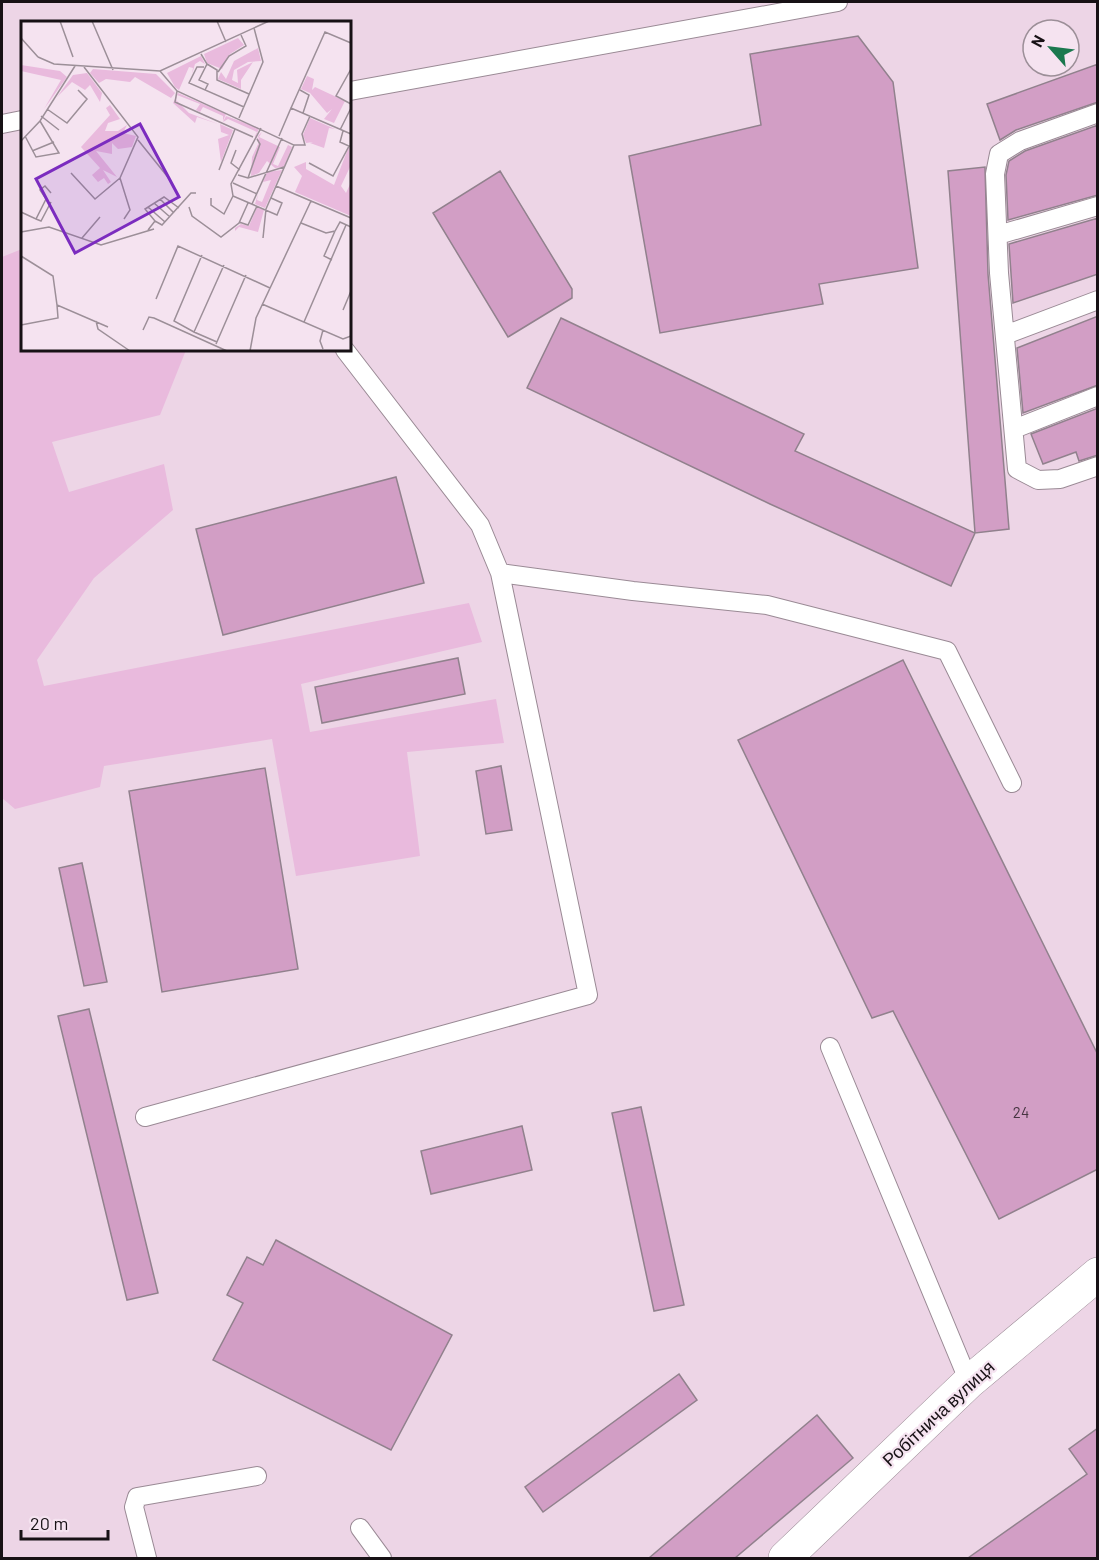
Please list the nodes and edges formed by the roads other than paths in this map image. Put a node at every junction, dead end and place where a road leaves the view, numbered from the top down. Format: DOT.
graph roads {
  1 [pos="838,2"];
  2 [pos="351,91"];
  3 [pos="1098,113"];
  4 [pos="21,120"];
  5 [pos="2,124"];
  6 [pos="1098,206"];
  7 [pos="998,235"];
  8 [pos="1098,300"];
  9 [pos="1005,335"];
  10 [pos="346,351"];
  11 [pos="1098,396"];
  12 [pos="1014,429"];
  13 [pos="1098,466"];
  14 [pos="500,573"];
  15 [pos="1012,783"];
  16 [pos="830,1047"];
  17 [pos="145,1116"];
  18 [pos="1098,1274"];
  19 [pos="969,1382"];
  20 [pos="257,1476"];
  21 [pos="360,1528"];
  22 [pos="147,1558"];
  23 [pos="382,1558"];
  24 [pos="785,1558"];
  1 -- 2 [label="lane"];
  3 -- 7 [label="lane"];
  4 -- 5 [label="lane"];
  6 -- 7 [label="lane"];
  7 -- 9 [label="lane"];
  8 -- 9 [label="lane"];
  9 -- 12 [label="lane"];
  10 -- 14 [label="lane"];
  11 -- 12 [label="lane"];
  12 -- 13 [label="lane"];
  14 -- 15 [label="lane"];
  14 -- 17 [label="lane"];
  16 -- 19 [label="lane"];
  18 -- 19 [label="street, Робітнича вулиця"];
  19 -- 24 [label="street, Робітнича вулиця"];
  20 -- 22 [label="lane"];
  21 -- 23 [label="lane"];
}
